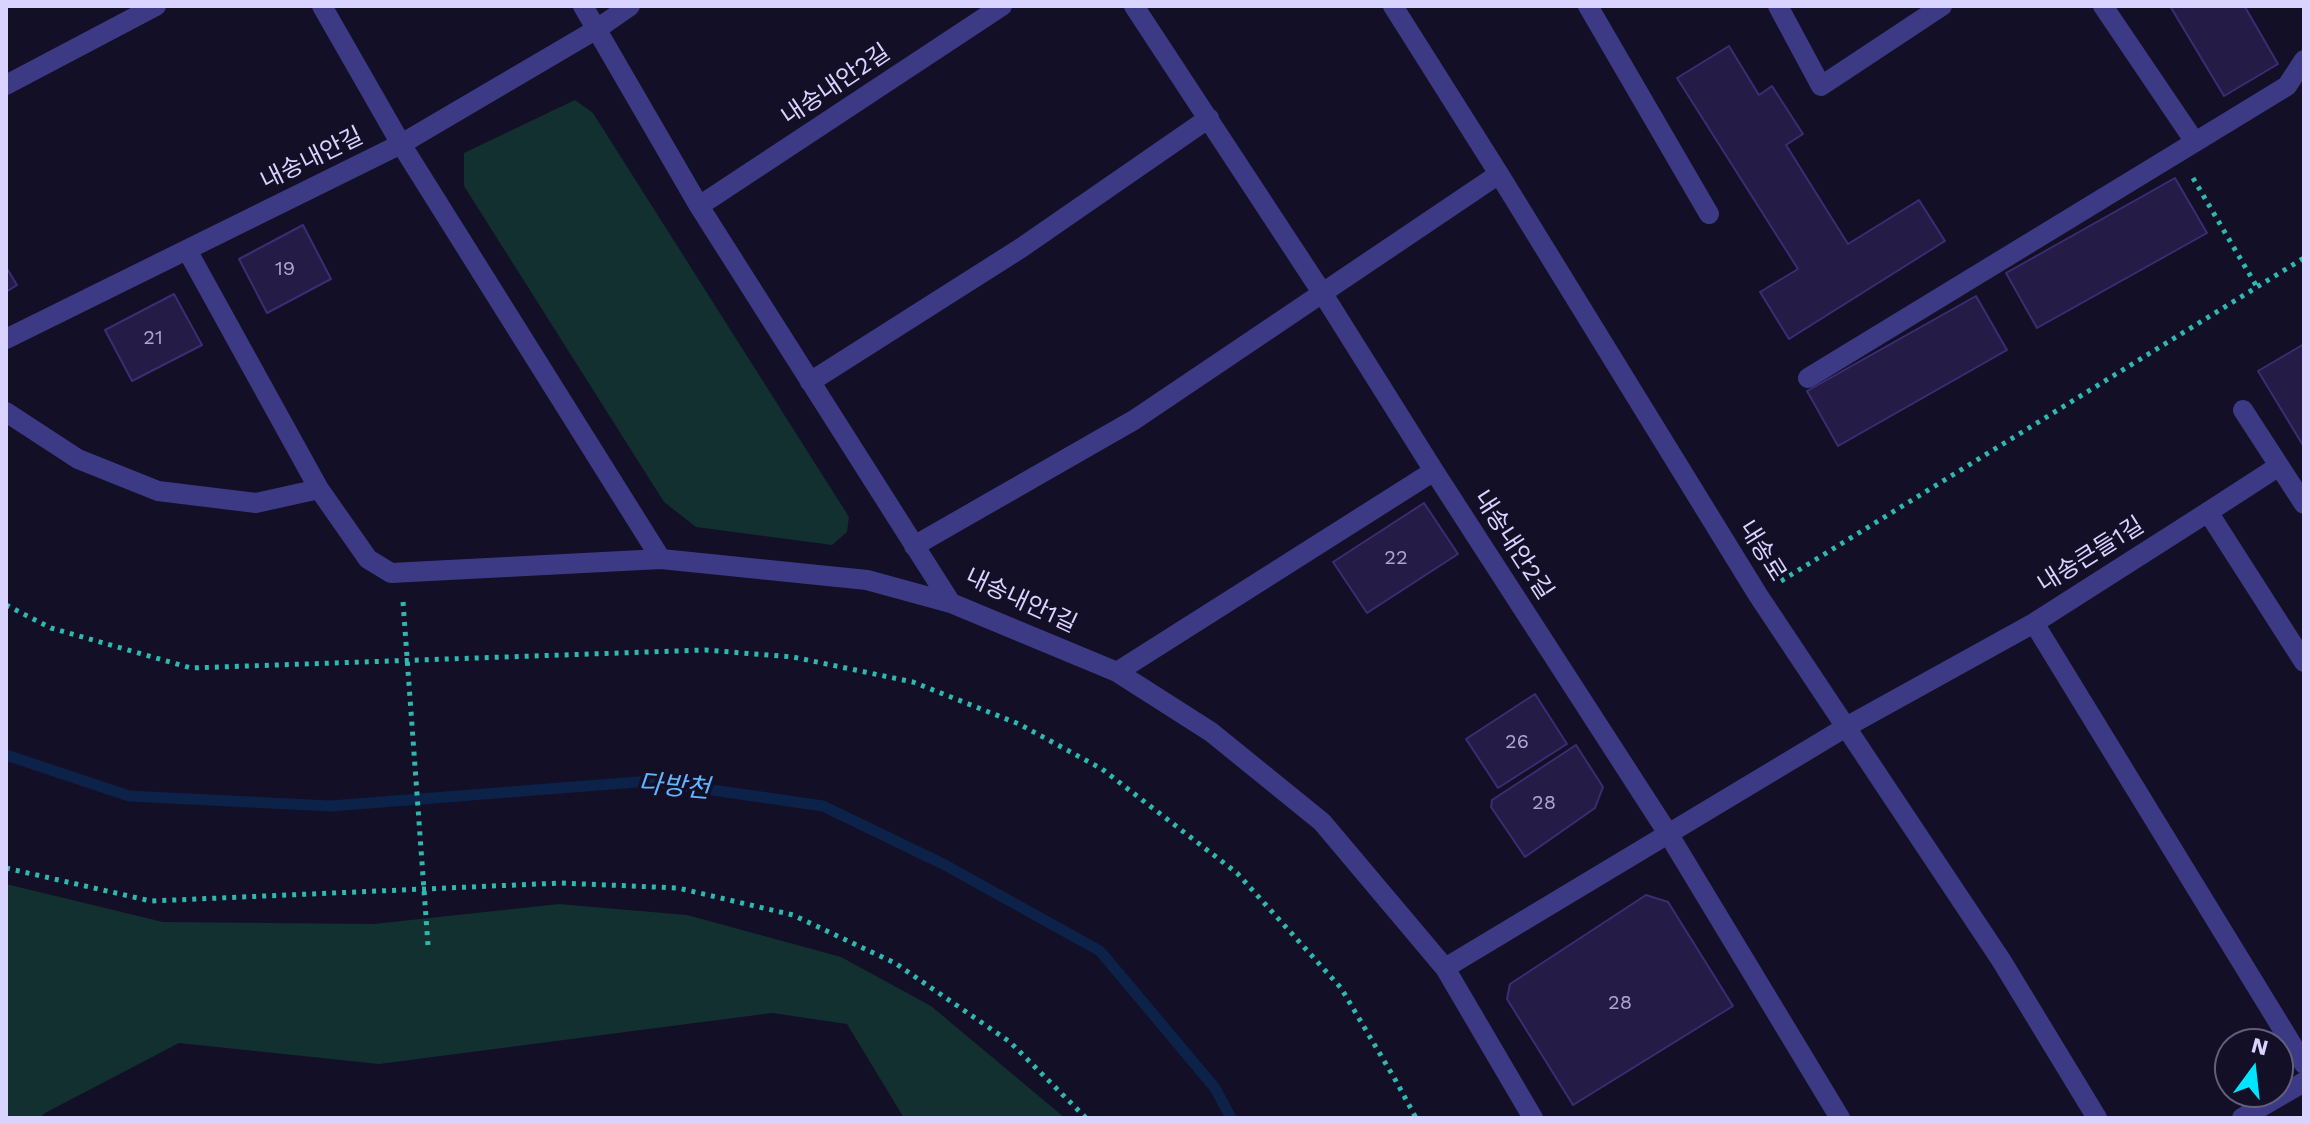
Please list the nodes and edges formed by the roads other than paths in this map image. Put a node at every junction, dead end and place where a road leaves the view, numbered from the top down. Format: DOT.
graph roads {
  1 [pos="156,6"];
  2 [pos="322,6"];
  3 [pos="583,6"];
  4 [pos="630,6"];
  5 [pos="1002,6"];
  6 [pos="1134,6"];
  7 [pos="1393,6"];
  8 [pos="1588,6"];
  9 [pos="1778,6"];
  10 [pos="1942,6"];
  11 [pos="2103,6"];
  12 [pos="597,29"];
  13 [pos="2304,60"];
  14 [pos="6,85"];
  15 [pos="1209,118"];
  16 [pos="401,144"];
  17 [pos="2186,147"];
  18 [pos="1499,174"];
  19 [pos="699,206"];
  20 [pos="1709,214"];
  21 [pos="187,250"];
  22 [pos="1323,294"];
  23 [pos="6,339"];
  24 [pos="1808,378"];
  25 [pos="810,382"];
  26 [pos="2243,410"];
  27 [pos="6,412"];
  28 [pos="2279,466"];
  29 [pos="1434,471"];
  30 [pos="319,489"];
  31 [pos="2304,504"];
  32 [pos="2208,512"];
  33 [pos="914,546"];
  34 [pos="661,559"];
  35 [pos="951,603"];
  36 [pos="2034,623"];
  37 [pos="2304,662"];
  38 [pos="1117,672"];
  39 [pos="1846,727"];
  40 [pos="1669,835"];
  41 [pos="1445,968"];
  42 [pos="2304,1064"];
  43 [pos="2304,1082"];
  44 [pos="1533,1118"];
  45 [pos="1840,1118"];
  46 [pos="2097,1118"];
  47 [pos="2242,1118"];
  1 -- 14 [label="street"];
  2 -- 16 [label="street"];
  3 -- 12 [label="street, 내송내안1길"];
  4 -- 12 [label="street, 내송내안길"];
  5 -- 19 [label="street, 내송내안2길"];
  6 -- 15 [label="street, 내송내안2길"];
  7 -- 18 [label="street, 내송로"];
  8 -- 20 [label="street"];
  9 -- 10 [label="street"];
  11 -- 17 [label="street"];
  12 -- 16 [label="street, 내송내안길"];
  12 -- 19 [label="street, 내송내안1길"];
  13 -- 17 [label="street"];
  15 -- 22 [label="street, 내송내안2길"];
  15 -- 25 [label="street"];
  16 -- 21 [label="street, 내송내안길"];
  16 -- 34 [label="street"];
  17 -- 24 [label="street"];
  18 -- 22 [label="street"];
  18 -- 39 [label="street, 내송로"];
  19 -- 25 [label="street, 내송내안1길"];
  21 -- 23 [label="street, 내송내안길"];
  21 -- 30 [label="street"];
  22 -- 29 [label="street, 내송내안2길"];
  22 -- 33 [label="street"];
  25 -- 33 [label="street, 내송내안1길"];
  26 -- 28 [label="street"];
  27 -- 30 [label="street"];
  28 -- 31 [label="street"];
  28 -- 32 [label="street, 내송큰들1길"];
  29 -- 38 [label="street"];
  29 -- 40 [label="street, 내송내안2길"];
  30 -- 34 [label="street"];
  32 -- 36 [label="street, 내송큰들1길"];
  32 -- 37 [label="street"];
  33 -- 35 [label="street, 내송내안1길"];
  34 -- 35 [label="street"];
  35 -- 38 [label="street, 내송내안1길"];
  36 -- 39 [label="street, 내송큰들1길"];
  36 -- 42 [label="street"];
  38 -- 41 [label="street, 내송내안1길"];
  39 -- 40 [label="street, 내송큰들1길"];
  39 -- 46 [label="street, 내송로"];
  40 -- 41 [label="street, 내송큰들1길"];
  40 -- 45 [label="street, 내송내안2길"];
  41 -- 44 [label="street, 내송내안1길"];
  43 -- 47 [label="street"];
}
